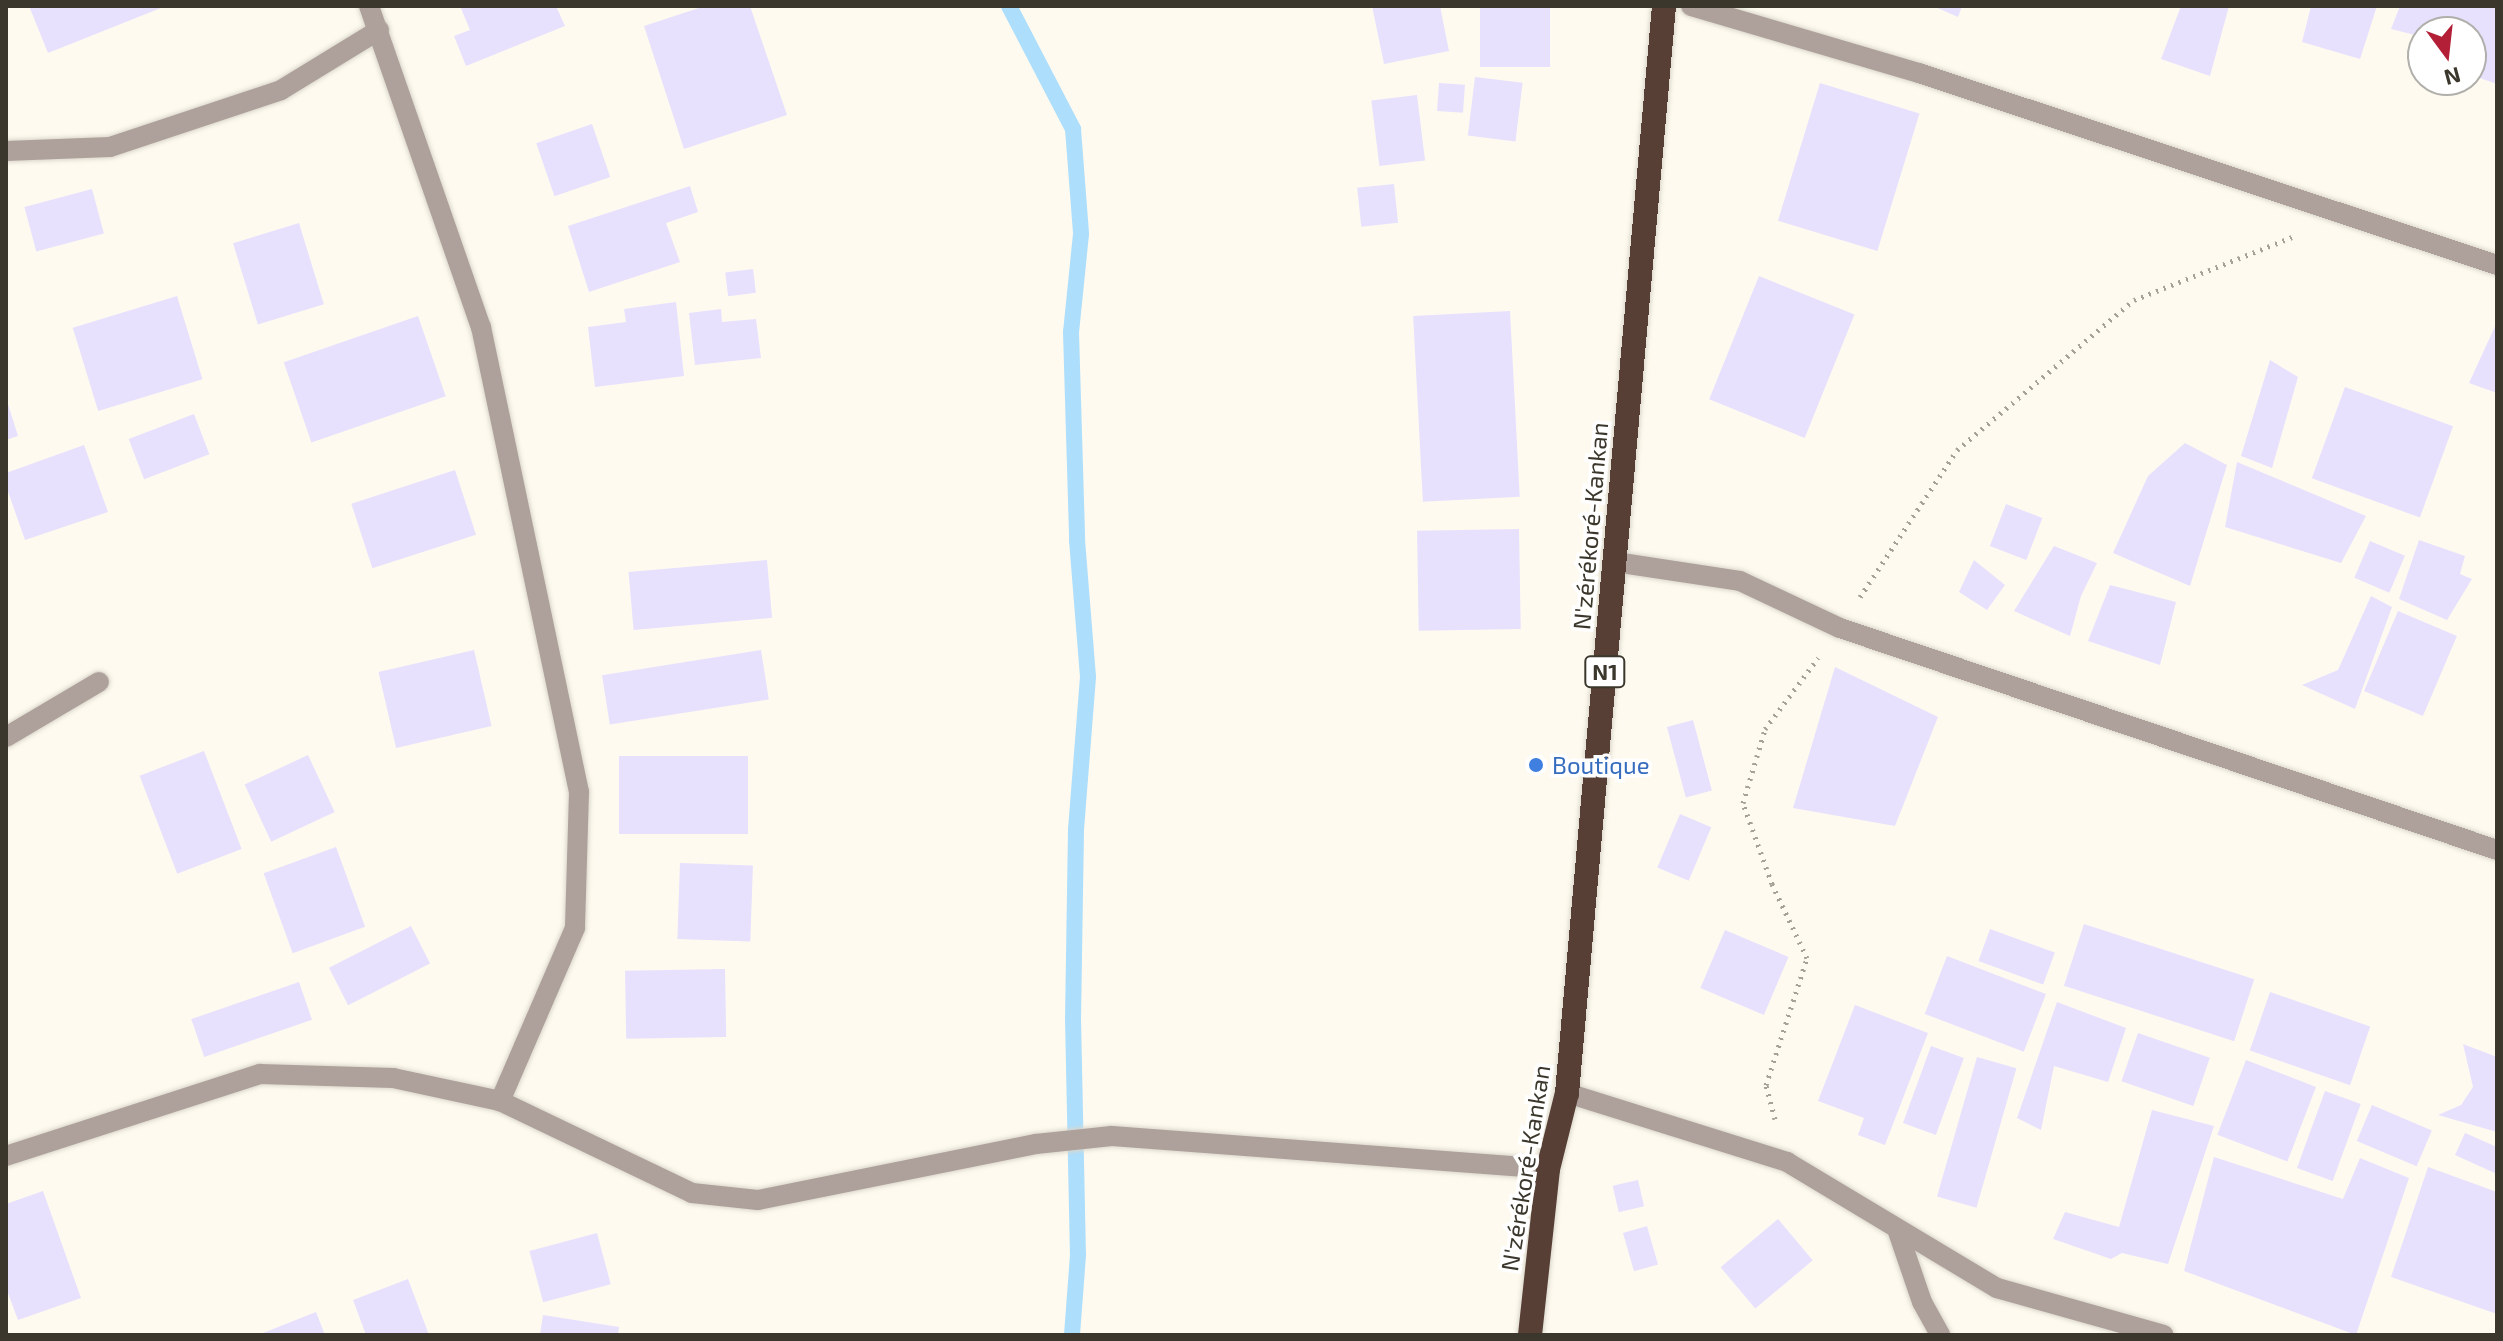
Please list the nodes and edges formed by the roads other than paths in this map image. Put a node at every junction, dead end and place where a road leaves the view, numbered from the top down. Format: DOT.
graph roads {
  1 [pos="369,6"];
  2 [pos="1664,6"];
  3 [pos="1691,6"];
  4 [pos="379,30"];
  5 [pos="6,151"];
  6 [pos="2497,265"];
  7 [pos="1615,562"];
  8 [pos="99,682"];
  9 [pos="6,737"];
  10 [pos="2497,850"];
  11 [pos="1567,1093"];
  12 [pos="500,1101"];
  13 [pos="6,1156"];
  14 [pos="1548,1169"];
  15 [pos="1897,1229"];
  16 [pos="1530,1335"];
  17 [pos="1940,1335"];
  18 [pos="2164,1335"];
  1 -- 4 [label="street"];
  2 -- 7 [label="highway, N'zérékoré-Kankan / N1"];
  3 -- 6 [label="street"];
  4 -- 5 [label="street"];
  4 -- 12 [label="street"];
  7 -- 10 [label="street"];
  7 -- 11 [label="highway, N'zérékoré-Kankan / N1"];
  8 -- 9 [label="street"];
  11 -- 14 [label="highway, N'zérékoré-Kankan / N1"];
  11 -- 15 [label="street"];
  12 -- 13 [label="street"];
  12 -- 14 [label="street"];
  14 -- 16 [label="highway, N'zérékoré-Kankan / N1"];
  15 -- 17 [label="street"];
  15 -- 18 [label="street"];
}
